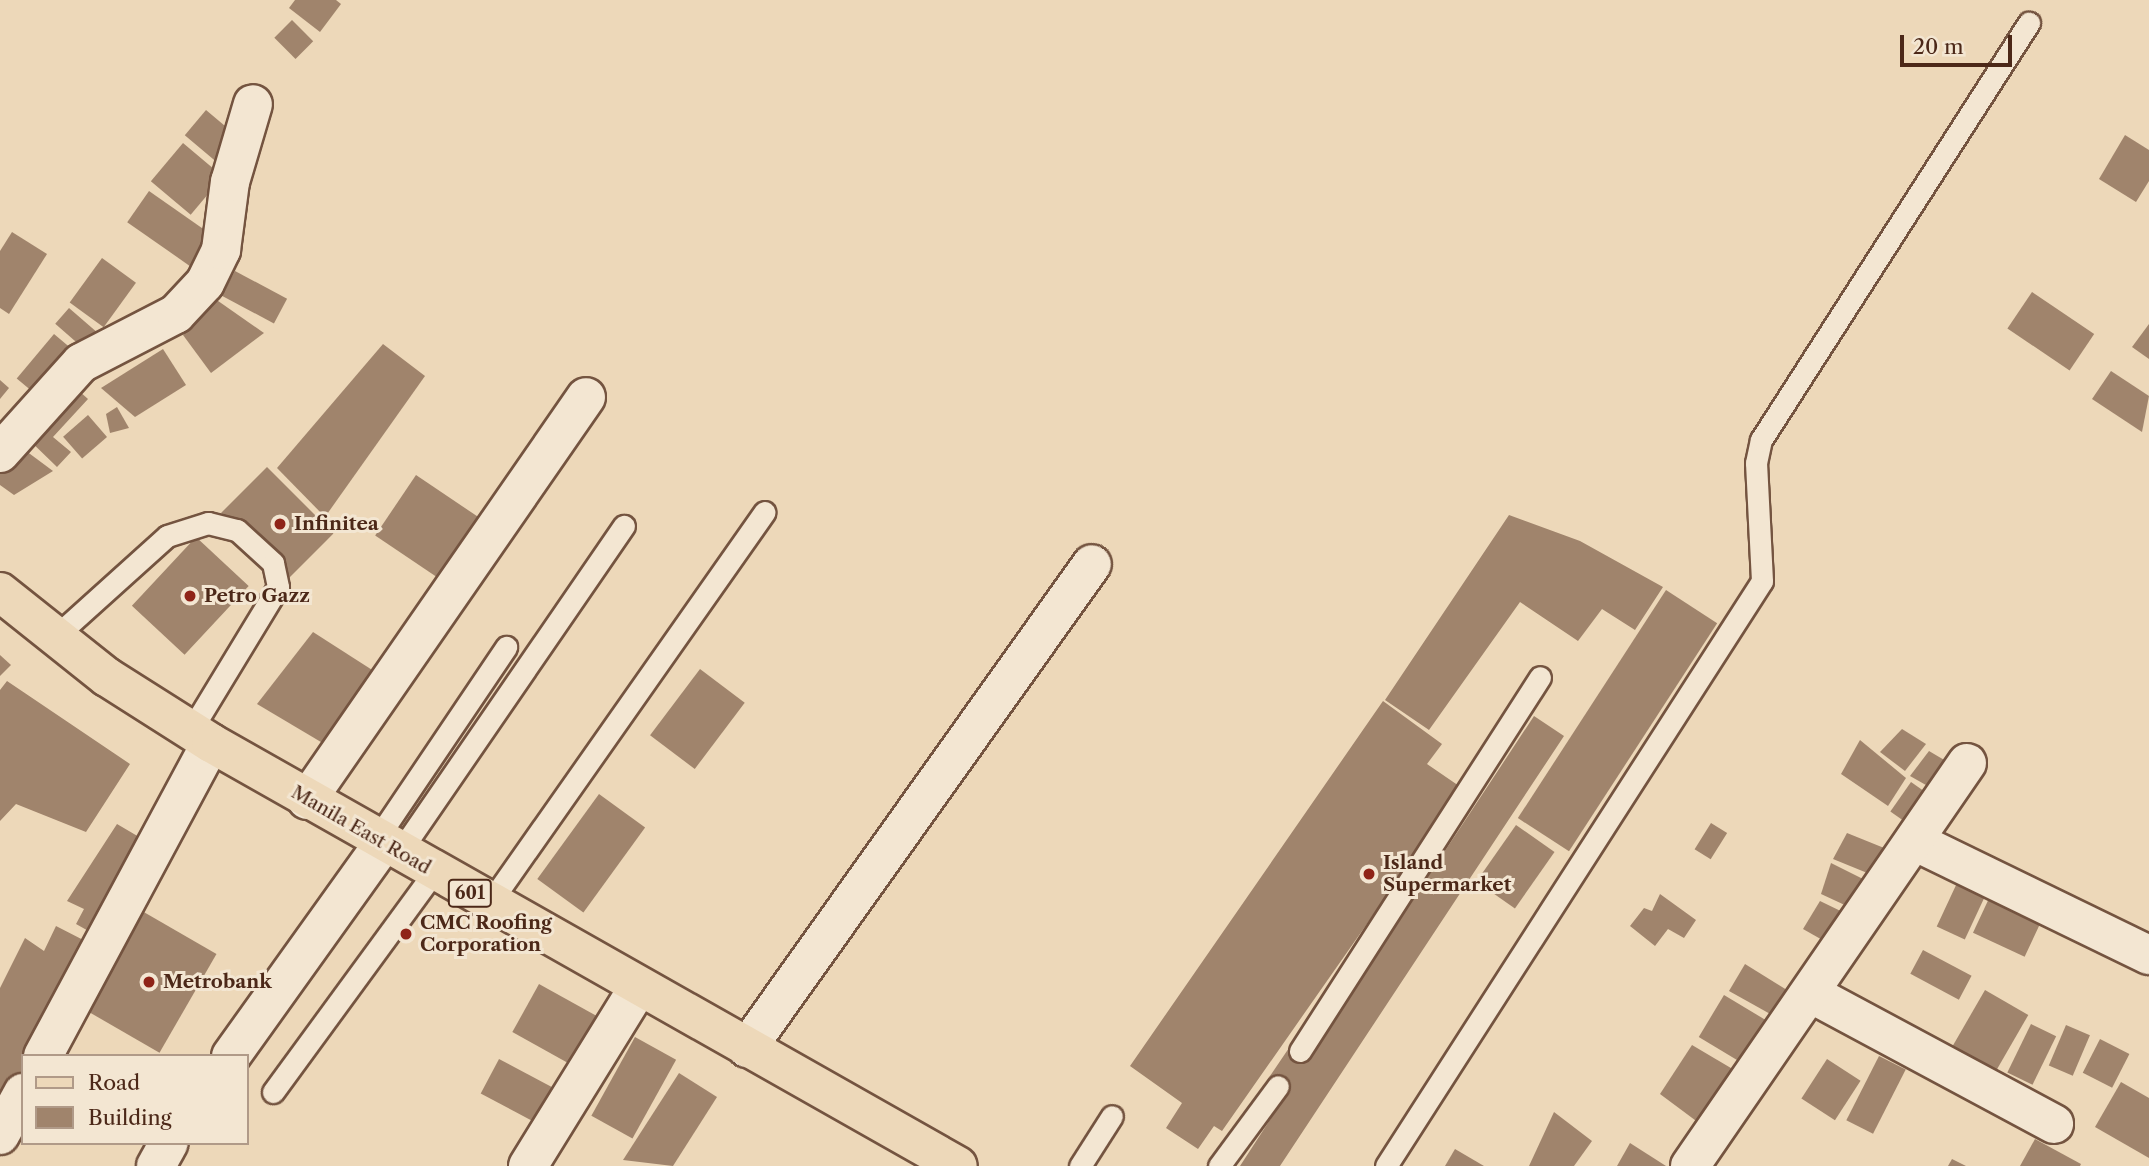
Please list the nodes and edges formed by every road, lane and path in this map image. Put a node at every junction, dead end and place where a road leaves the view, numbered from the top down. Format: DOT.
graph roads {
  1 [pos="2029,23"];
  2 [pos="253,104"];
  3 [pos="586,397"];
  4 [pos="0,453"];
  5 [pos="764,512"];
  6 [pos="624,526"];
  7 [pos="1092,564"];
  8 [pos="0,592"];
  9 [pos="56,636"];
  10 [pos="506,647"];
  11 [pos="1540,677"];
  12 [pos="201,736"];
  13 [pos="1967,763"];
  14 [pos="307,800"];
  15 [pos="1916,842"];
  16 [pos="386,846"];
  17 [pos="433,873"];
  18 [pos="489,904"];
  19 [pos="2149,955"];
  20 [pos="638,988"];
  21 [pos="1810,993"];
  22 [pos="747,1048"];
  23 [pos="1300,1051"];
  24 [pos="44,1054"];
  25 [pos="232,1054"];
  26 [pos="1278,1086"];
  27 [pos="273,1092"];
  28 [pos="21,1097"];
  29 [pos="1112,1116"];
  30 [pos="2054,1124"];
  31 [pos="0,1136"];
  32 [pos="168,1145"];
  33 [pos="1698,1164"];
  34 [pos="156,1166"];
  35 [pos="528,1166"];
  36 [pos="958,1166"];
  37 [pos="1080,1166"];
  38 [pos="1219,1166"];
  39 [pos="1386,1166"];
  1 -- 39 [label="lane"];
  2 -- 4 [label="street"];
  3 -- 14 [label="street"];
  5 -- 18 [label="lane"];
  6 -- 16 [label="lane"];
  7 -- 22 [label="street"];
  8 -- 9 [label="main road, Manila East Road / 601"];
  9 -- 12 [label="main road, Manila East Road / 601"];
  9 -- 12 [label="lane"];
  10 -- 16 [label="lane"];
  11 -- 23 [label="lane"];
  12 -- 14 [label="main road, Manila East Road / 601"];
  12 -- 24 [label="street"];
  13 -- 15 [label="street"];
  14 -- 16 [label="main road, Manila East Road / 601"];
  15 -- 19 [label="street"];
  15 -- 21 [label="street"];
  16 -- 17 [label="main road, Manila East Road / 601"];
  16 -- 25 [label="street"];
  17 -- 18 [label="main road, Manila East Road / 601"];
  17 -- 27 [label="lane"];
  18 -- 20 [label="main road, Manila East Road / 601"];
  20 -- 22 [label="main road, Manila East Road / 601"];
  20 -- 35 [label="street"];
  21 -- 30 [label="street"];
  21 -- 33 [label="street"];
  22 -- 36 [label="main road, Manila East Road / 601"];
  26 -- 38 [label="lane"];
  28 -- 31 [label="street"];
  29 -- 37 [label="lane"];
  32 -- 34 [label="street"];
}
